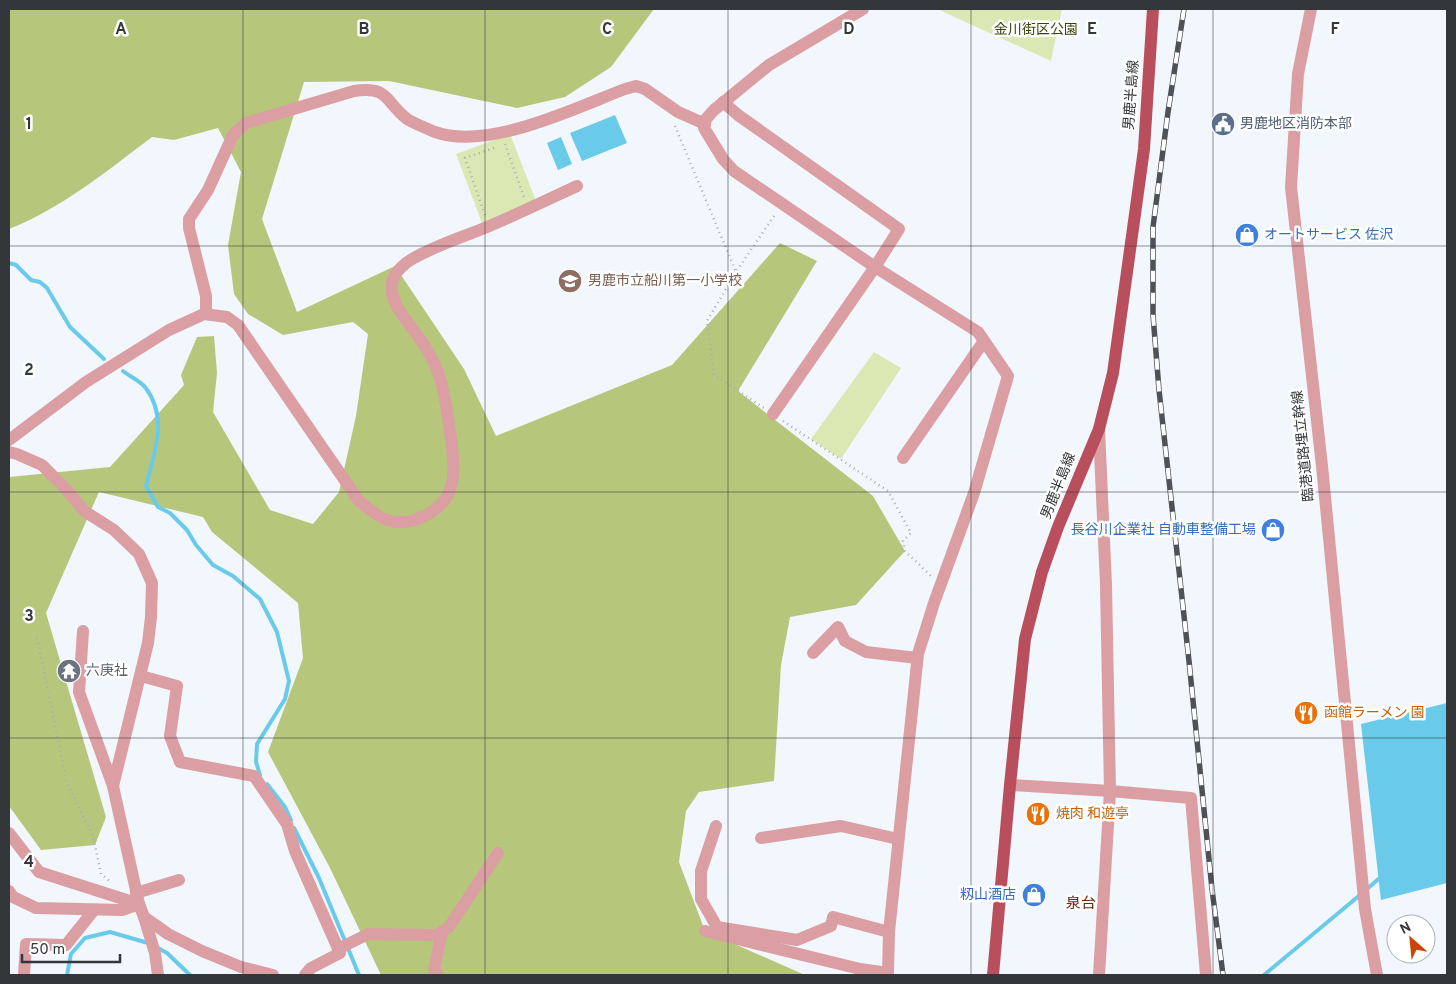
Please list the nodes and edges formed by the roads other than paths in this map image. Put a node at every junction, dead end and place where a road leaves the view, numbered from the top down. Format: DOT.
graph roads {
  1 [pos="863,9"];
  2 [pos="1153,9"];
  3 [pos="1311,9"];
  4 [pos="723,102"];
  5 [pos="705,124"];
  6 [pos="577,186"];
  7 [pos="875,267"];
  8 [pos="206,314"];
  9 [pos="984,341"];
  10 [pos="773,414"];
  11 [pos="1099,429"];
  12 [pos="9,440"];
  13 [pos="9,452"];
  14 [pos="903,458"];
  15 [pos="83,631"];
  16 [pos="812,653"];
  17 [pos="917,658"];
  18 [pos="141,676"];
  19 [pos="1010,785"];
  20 [pos="113,786"];
  21 [pos="1110,790"];
  22 [pos="716,826"];
  23 [pos="9,833"];
  24 [pos="761,838"];
  25 [pos="898,839"];
  26 [pos="498,853"];
  27 [pos="178,880"];
  28 [pos="9,891"];
  29 [pos="138,898"];
  30 [pos="94,910"];
  31 [pos="144,917"];
  32 [pos="442,931"];
  33 [pos="705,931"];
  34 [pos="889,932"];
  35 [pos="338,950"];
  36 [pos="24,975"];
  37 [pos="158,975"];
  38 [pos="273,975"];
  39 [pos="305,975"];
  40 [pos="438,975"];
  41 [pos="890,975"];
  42 [pos="993,975"];
  43 [pos="1099,975"];
  44 [pos="1206,975"];
  45 [pos="1377,975"];
  1 -- 4 [label="street"];
  2 -- 11 [label="main road, 男鹿半島線"];
  3 -- 45 [label="street, 臨港道路埋立幹線"];
  4 -- 5 [label="street"];
  4 -- 7 [label="street"];
  5 -- 7 [label="street"];
  5 -- 8 [label="street"];
  6 -- 8 [label="street"];
  7 -- 9 [label="street"];
  7 -- 10 [label="street"];
  8 -- 12 [label="street"];
  9 -- 14 [label="street"];
  9 -- 17 [label="street"];
  11 -- 19 [label="main road, 男鹿半島線"];
  11 -- 21 [label="street"];
  13 -- 18 [label="street"];
  15 -- 20 [label="street"];
  16 -- 17 [label="street"];
  17 -- 25 [label="street"];
  18 -- 20 [label="street"];
  18 -- 35 [label="street"];
  19 -- 21 [label="street"];
  19 -- 42 [label="main road, 男鹿半島線"];
  20 -- 29 [label="street"];
  21 -- 43 [label="street"];
  21 -- 44 [label="street"];
  22 -- 34 [label="street"];
  23 -- 29 [label="street"];
  24 -- 25 [label="street"];
  25 -- 34 [label="street"];
  26 -- 32 [label="street"];
  27 -- 29 [label="street"];
  28 -- 30 [label="street"];
  29 -- 30 [label="street"];
  29 -- 31 [label="street"];
  30 -- 36 [label="street"];
  31 -- 37 [label="street"];
  31 -- 38 [label="street"];
  32 -- 35 [label="street"];
  32 -- 40 [label="street"];
  33 -- 41 [label="street"];
  34 -- 41 [label="street"];
  35 -- 39 [label="street"];
}
